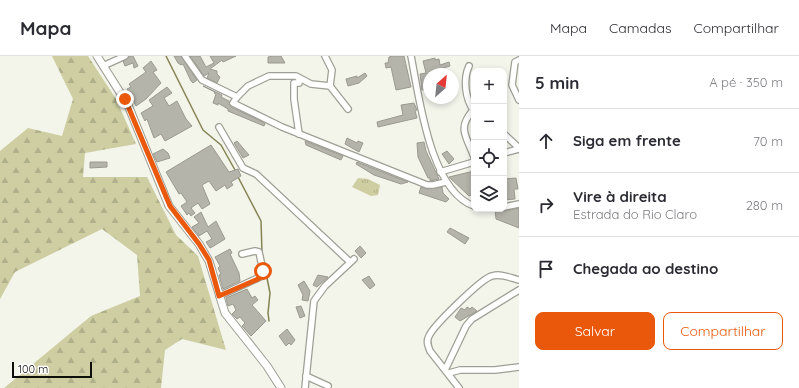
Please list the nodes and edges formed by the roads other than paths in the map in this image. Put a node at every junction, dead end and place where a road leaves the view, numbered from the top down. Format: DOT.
graph roads {
  1 [pos="97,56"];
  2 [pos="125,56"];
  3 [pos="185,56"];
  4 [pos="325,56"];
  5 [pos="410,56"];
  6 [pos="519,60"];
  7 [pos="103,66"];
  8 [pos="469,66"];
  9 [pos="299,79"];
  10 [pos="330,86"];
  11 [pos="237,97"];
  12 [pos="519,100"];
  13 [pos="471,104"];
  14 [pos="348,109"];
  15 [pos="471,112"];
  16 [pos="219,127"];
  17 [pos="299,134"];
  18 [pos="507,137"];
  19 [pos="519,148"];
  20 [pos="471,149"];
  21 [pos="507,152"];
  22 [pos="471,163"];
  23 [pos="440,172"];
  24 [pos="446,182"];
  25 [pos="471,204"];
  26 [pos="519,204"];
  27 [pos="507,206"];
  28 [pos="242,254"];
  29 [pos="519,280"];
  30 [pos="519,290"];
  31 [pos="219,296"];
  32 [pos="519,366"];
  33 [pos="447,371"];
  34 [pos="306,376"];
  35 [pos="328,386"];
  36 [pos="281,388"];
  37 [pos="305,388"];
  38 [pos="459,388"];
  1 -- 7 [label="main road"];
  2 -- 7 [label="street"];
  3 -- 11 [label="street"];
  4 -- 10 [label="street"];
  5 -- 23 [label="street"];
  6 -- 12 [label="street"];
  7 -- 31 [label="main road"];
  8 -- 13 [label="street"];
  9 -- 10 [label="street"];
  9 -- 11 [label="street"];
  9 -- 17 [label="street"];
  10 -- 14 [label="street"];
  11 -- 17 [label="street"];
  15 -- 20 [label="street"];
  16 -- 34 [label="street"];
  17 -- 24 [label="street"];
  18 -- 19 [label="street"];
  19 -- 21 [label="street"];
  22 -- 23 [label="street"];
  23 -- 24 [label="street"];
  24 -- 25 [label="street"];
  26 -- 27 [label="street"];
  28 -- 31 [label="street"];
  29 -- 33 [label="street"];
  30 -- 33 [label="street"];
  31 -- 36 [label="main road"];
  32 -- 33 [label="street"];
  33 -- 38 [label="street"];
  34 -- 35 [label="street"];
  34 -- 37 [label="street"];
}
